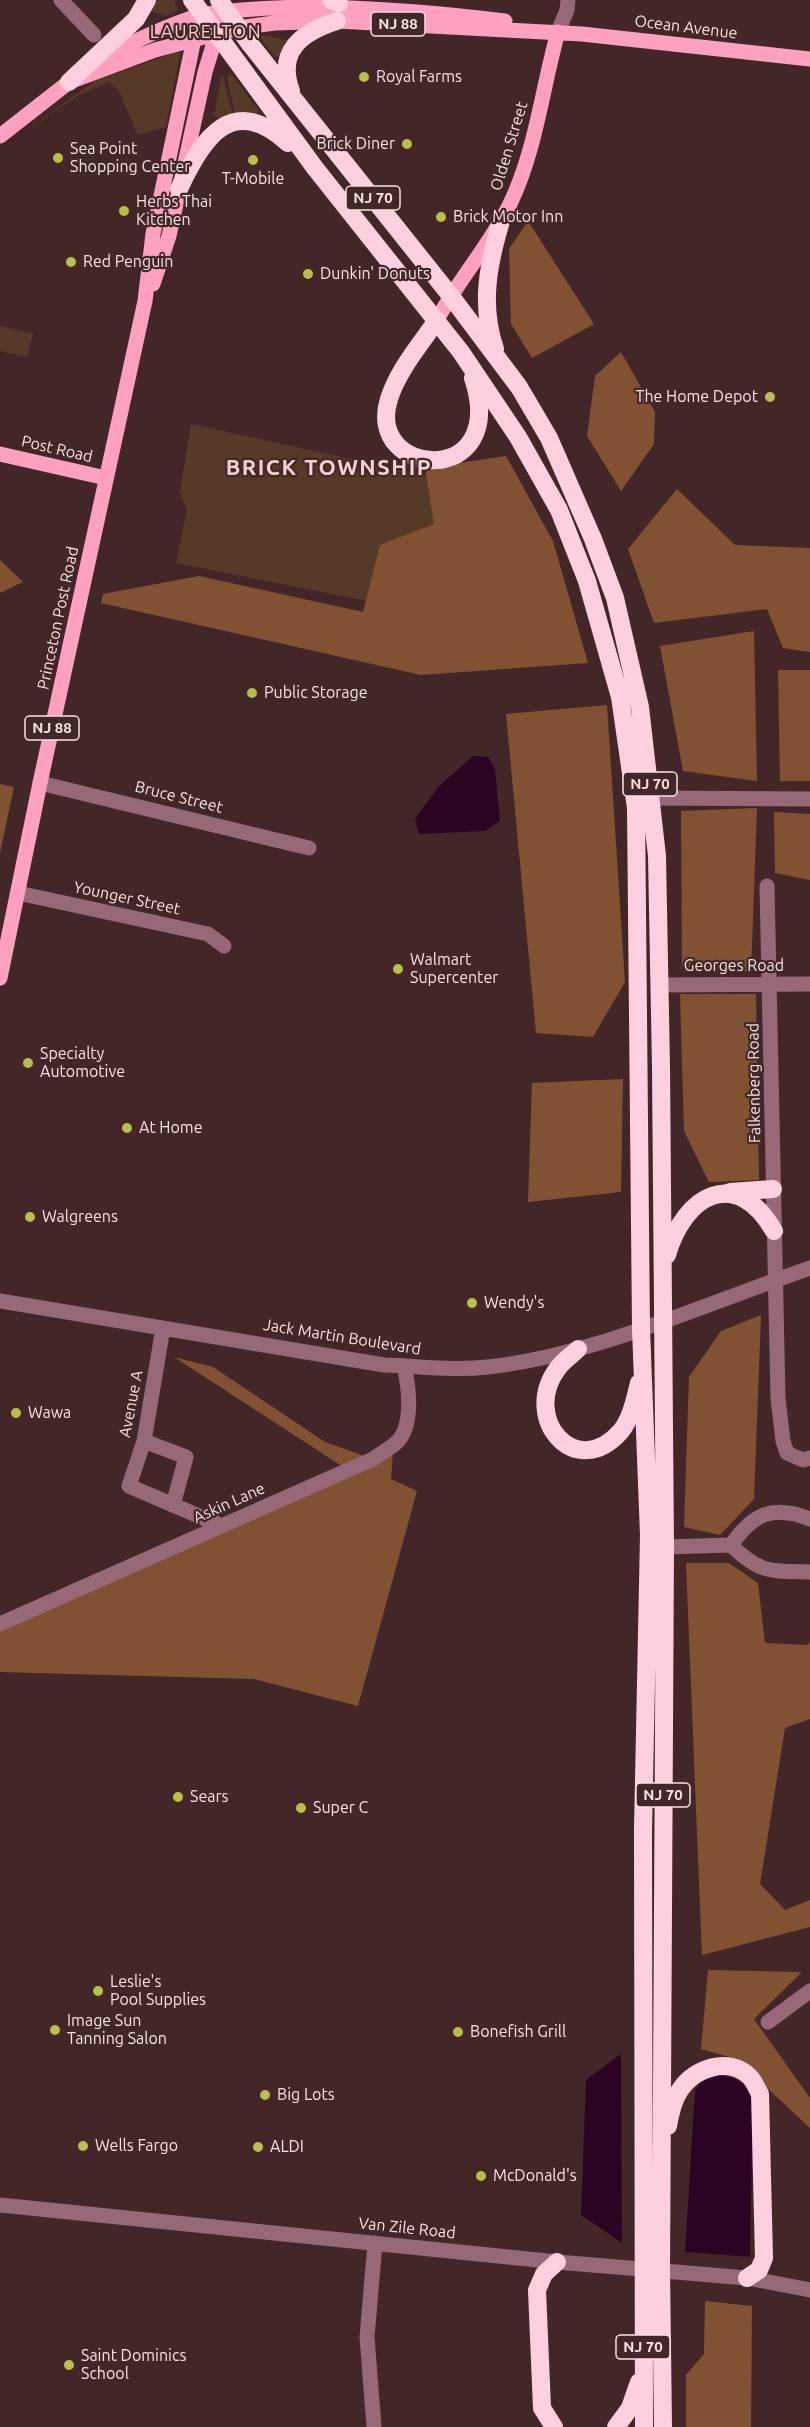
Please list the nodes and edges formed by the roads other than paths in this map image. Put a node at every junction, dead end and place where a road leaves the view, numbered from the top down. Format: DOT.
graph roads {
  1 [pos="62,0"];
  2 [pos="147,0"];
  3 [pos="568,0"];
  4 [pos="335,1"];
  5 [pos="222,5"];
  6 [pos="197,7"];
  7 [pos="337,21"];
  8 [pos="238,28"];
  9 [pos="558,32"];
  10 [pos="216,34"];
  11 [pos="94,35"];
  12 [pos="194,39"];
  13 [pos="810,59"];
  14 [pos="69,82"];
  15 [pos="295,101"];
  16 [pos="0,136"];
  17 [pos="315,168"];
  18 [pos="179,189"];
  19 [pos="501,221"];
  20 [pos="450,294"];
  21 [pos="145,301"];
  22 [pos="437,320"];
  23 [pos="461,352"];
  24 [pos="500,362"];
  25 [pos="0,454"];
  26 [pos="106,478"];
  27 [pos="39,783"];
  28 [pos="652,798"];
  29 [pos="810,799"];
  30 [pos="309,848"];
  31 [pos="767,886"];
  32 [pos="18,893"];
  33 [pos="224,946"];
  34 [pos="0,978"];
  35 [pos="770,984"];
  36 [pos="810,984"];
  37 [pos="659,985"];
  38 [pos="773,1189"];
  39 [pos="725,1192"];
  40 [pos="774,1231"];
  41 [pos="810,1268"];
  42 [pos="661,1274"];
  43 [pos="776,1280"];
  44 [pos="0,1301"];
  45 [pos="661,1320"];
  46 [pos="163,1328"];
  47 [pos="641,1329"];
  48 [pos="578,1349"];
  49 [pos="404,1366"];
  50 [pos="643,1367"];
  51 [pos="144,1441"];
  52 [pos="810,1458"];
  53 [pos="173,1505"];
  54 [pos="810,1519"];
  55 [pos="222,1526"];
  56 [pos="731,1545"];
  57 [pos="665,1547"];
  58 [pos="810,1572"];
  59 [pos="0,1624"];
  60 [pos="810,1991"];
  61 [pos="768,2022"];
  62 [pos="661,2160"];
  63 [pos="0,2205"];
  64 [pos="375,2243"];
  65 [pos="557,2262"];
  66 [pos="642,2268"];
  67 [pos="661,2270"];
  68 [pos="747,2278"];
  69 [pos="810,2290"];
  70 [pos="643,2363"];
  71 [pos="374,2427"];
  72 [pos="554,2427"];
  73 [pos="616,2427"];
  74 [pos="644,2427"];
  75 [pos="663,2427"];
  1 -- 11 [label="street"];
  2 -- 14 [label="highway"];
  3 -- 9 [label="street, Olden Street"];
  4 -- 5 [label="main road, Ocean Avenue / NJ 88"];
  4 -- 9 [label="main road, Ocean Avenue / NJ 88"];
  5 -- 6 [label="main road, NJ 88"];
  5 -- 8 [label="highway, NJ 70"];
  5 -- 10 [label="main road, Princeton Post Road"];
  6 -- 10 [label="highway, NJ 70"];
  6 -- 12 [label="main road, Princeton Post Road"];
  6 -- 14 [label="main road, NJ 88"];
  7 -- 8 [label="main road, Ocean Avenue / NJ 88"];
  7 -- 9 [label="main road, Ocean Avenue / NJ 88"];
  7 -- 15 [label="highway"];
  8 -- 10 [label="main road, NJ 88"];
  8 -- 15 [label="highway, NJ 70"];
  9 -- 13 [label="main road, Ocean Avenue / NJ 88"];
  9 -- 19 [label="main road, Olden Street"];
  10 -- 12 [label="main road"];
  10 -- 17 [label="highway, NJ 70"];
  10 -- 18 [label="main road, Princeton Post Road / NJ 88"];
  12 -- 14 [label="main road"];
  12 -- 21 [label="main road, Princeton Post Road"];
  14 -- 16 [label="main road, NJ 88"];
  15 -- 20 [label="highway, NJ 70"];
  17 -- 18 [label="highway"];
  17 -- 22 [label="highway, NJ 70"];
  18 -- 21 [label="main road, Princeton Post Road / NJ 88"];
  19 -- 20 [label="main road, Olden Street"];
  19 -- 24 [label="highway"];
  20 -- 22 [label="main road, Olden Street"];
  20 -- 24 [label="highway, NJ 70"];
  21 -- 26 [label="main road, Princeton Post Road / NJ 88"];
  22 -- 23 [label="highway, NJ 70"];
  22 -- 23 [label="highway"];
  23 -- 47 [label="highway, NJ 70"];
  24 -- 28 [label="highway, NJ 70"];
  25 -- 26 [label="main road, Post Road"];
  26 -- 27 [label="main road, Princeton Post Road / NJ 88"];
  27 -- 30 [label="street, Bruce Street"];
  27 -- 32 [label="main road, Princeton Post Road / NJ 88"];
  28 -- 29 [label="street"];
  28 -- 37 [label="highway, NJ 70"];
  31 -- 35 [label="street, Falkenberg Road"];
  32 -- 33 [label="street, Younger Street"];
  32 -- 34 [label="main road, Princeton Post Road / NJ 88"];
  35 -- 36 [label="street, Georges Road"];
  35 -- 37 [label="street, Georges Road"];
  35 -- 38 [label="street, Falkenberg Road"];
  37 -- 42 [label="highway, NJ 70"];
  38 -- 39 [label="highway"];
  38 -- 40 [label="street, Falkenberg Road"];
  39 -- 40 [label="highway"];
  39 -- 42 [label="highway"];
  40 -- 43 [label="street, Falkenberg Road"];
  41 -- 43 [label="street, Jack Martin Boulevard"];
  42 -- 45 [label="highway, NJ 70"];
  43 -- 45 [label="street, Jack Martin Boulevard"];
  43 -- 52 [label="street, Falkenberg Road"];
  44 -- 46 [label="street, Jack Martin Boulevard"];
  45 -- 47 [label="street, Jack Martin Boulevard"];
  45 -- 57 [label="highway, NJ 70"];
  46 -- 49 [label="street, Jack Martin Boulevard"];
  46 -- 51 [label="street, Avenue A"];
  47 -- 48 [label="street, Jack Martin Boulevard"];
  47 -- 50 [label="highway, NJ 70"];
  48 -- 49 [label="street, Jack Martin Boulevard"];
  48 -- 50 [label="highway"];
  49 -- 55 [label="street, Askin Lane"];
  50 -- 66 [label="highway, NJ 70"];
  51 -- 53 [label="street"];
  51 -- 53 [label="street, Avenue A"];
  53 -- 55 [label="street"];
  54 -- 56 [label="street"];
  55 -- 59 [label="street, Askin Lane"];
  56 -- 57 [label="street"];
  56 -- 58 [label="street"];
  57 -- 62 [label="highway, NJ 70"];
  60 -- 61 [label="street"];
  62 -- 67 [label="highway, NJ 70"];
  62 -- 68 [label="highway"];
  63 -- 64 [label="street, Van Zile Road"];
  64 -- 65 [label="street, Van Zile Road"];
  64 -- 71 [label="street"];
  65 -- 66 [label="street, Van Zile Road"];
  65 -- 72 [label="highway"];
  66 -- 67 [label="street, Van Zile Road"];
  66 -- 70 [label="highway, NJ 70"];
  67 -- 68 [label="street, Van Zile Road"];
  67 -- 75 [label="highway, NJ 70"];
  68 -- 69 [label="street, Van Zile Road"];
  70 -- 73 [label="highway"];
  70 -- 74 [label="highway, NJ 70"];
}
